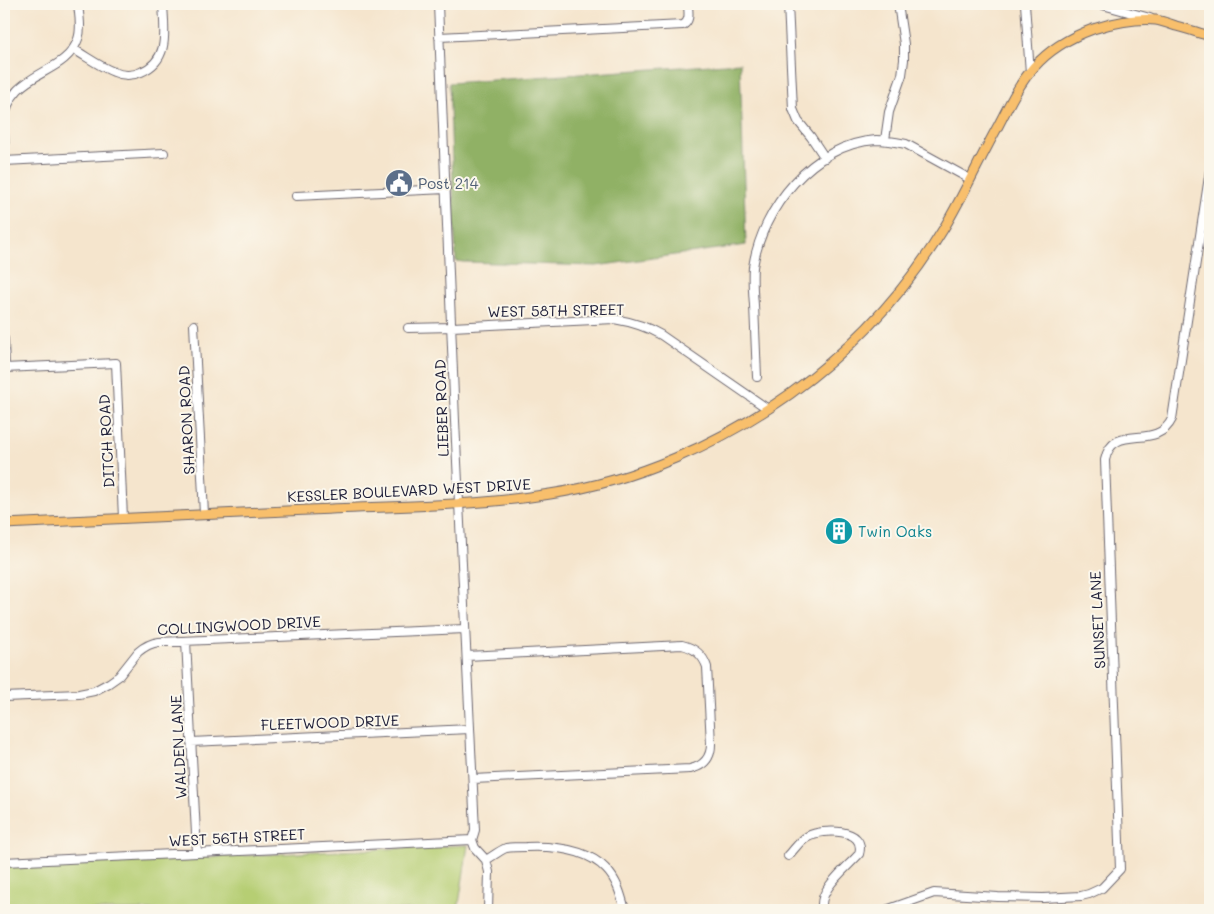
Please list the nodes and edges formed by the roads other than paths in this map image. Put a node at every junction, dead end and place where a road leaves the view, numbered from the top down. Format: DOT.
graph roads {
  1 [pos="78,4"];
  2 [pos="163,4"];
  3 [pos="438,4"];
  4 [pos="688,4"];
  5 [pos="788,4"];
  6 [pos="898,4"];
  7 [pos="1026,4"];
  8 [pos="1099,4"];
  9 [pos="1157,20"];
  10 [pos="1210,36"];
  11 [pos="439,37"];
  12 [pos="73,49"];
  13 [pos="1030,73"];
  14 [pos="4,123"];
  15 [pos="4,133"];
  16 [pos="885,140"];
  17 [pos="164,153"];
  18 [pos="825,158"];
  19 [pos="4,161"];
  20 [pos="1210,170"];
  21 [pos="970,179"];
  22 [pos="446,189"];
  23 [pos="296,196"];
  24 [pos="194,324"];
  25 [pos="452,327"];
  26 [pos="408,328"];
  27 [pos="4,339"];
  28 [pos="4,368"];
  29 [pos="757,377"];
  30 [pos="768,409"];
  31 [pos="459,504"];
  32 [pos="204,514"];
  33 [pos="123,518"];
  34 [pos="4,524"];
  35 [pos="465,629"];
  36 [pos="186,641"];
  37 [pos="466,656"];
  38 [pos="4,697"];
  39 [pos="470,730"];
  40 [pos="191,742"];
  41 [pos="473,779"];
  42 [pos="472,840"];
  43 [pos="197,853"];
  44 [pos="788,856"];
  45 [pos="486,860"];
  46 [pos="4,862"];
  47 [pos="488,910"];
  48 [pos="625,910"];
  49 [pos="823,910"];
  50 [pos="886,910"];
  1 -- 12 [label="street"];
  2 -- 12 [label="street"];
  3 -- 11 [label="street, LIEBER ROAD"];
  4 -- 11 [label="street"];
  5 -- 18 [label="street"];
  6 -- 16 [label="street"];
  7 -- 13 [label="street"];
  8 -- 9 [label="street"];
  9 -- 10 [label="main road, KESSLER BOULEVARD WEST DRIVE"];
  9 -- 13 [label="main road, KESSLER BOULEVARD WEST DRIVE"];
  11 -- 22 [label="street, LIEBER ROAD"];
  12 -- 14 [label="street"];
  13 -- 21 [label="main road, KESSLER BOULEVARD WEST DRIVE"];
  15 -- 19 [label="street"];
  16 -- 18 [label="street"];
  16 -- 21 [label="street"];
  17 -- 19 [label="street"];
  18 -- 29 [label="street"];
  20 -- 50 [label="street, SUNSET LANE"];
  21 -- 30 [label="main road, KESSLER BOULEVARD WEST DRIVE"];
  22 -- 23 [label="street"];
  22 -- 25 [label="street, LIEBER ROAD"];
  24 -- 32 [label="street, SHARON ROAD"];
  25 -- 26 [label="street, WEST 58TH STREET"];
  25 -- 30 [label="street, WEST 58TH STREET"];
  25 -- 31 [label="street, LIEBER ROAD"];
  27 -- 28 [label="street"];
  28 -- 33 [label="street, DITCH ROAD"];
  30 -- 31 [label="main road, KESSLER BOULEVARD WEST DRIVE"];
  31 -- 32 [label="main road, KESSLER BOULEVARD WEST DRIVE"];
  31 -- 35 [label="street, LIEBER ROAD"];
  32 -- 33 [label="main road, KESSLER BOULEVARD WEST DRIVE"];
  33 -- 34 [label="main road, KESSLER BOULEVARD WEST DRIVE"];
  35 -- 36 [label="street, COLLINGWOOD DRIVE"];
  35 -- 37 [label="street, LIEBER ROAD"];
  36 -- 38 [label="street, COLLINGWOOD DRIVE"];
  36 -- 40 [label="street, WALDEN LANE"];
  37 -- 39 [label="street, LIEBER ROAD"];
  37 -- 41 [label="street"];
  39 -- 40 [label="street, FLEETWOOD DRIVE"];
  39 -- 41 [label="street, LIEBER ROAD"];
  40 -- 43 [label="street, WALDEN LANE"];
  41 -- 42 [label="street, LIEBER ROAD"];
  42 -- 43 [label="street, WEST 56TH STREET"];
  42 -- 45 [label="street"];
  43 -- 46 [label="street, WEST 56TH STREET"];
  44 -- 49 [label="street"];
  45 -- 47 [label="street"];
  45 -- 48 [label="street"];
}
